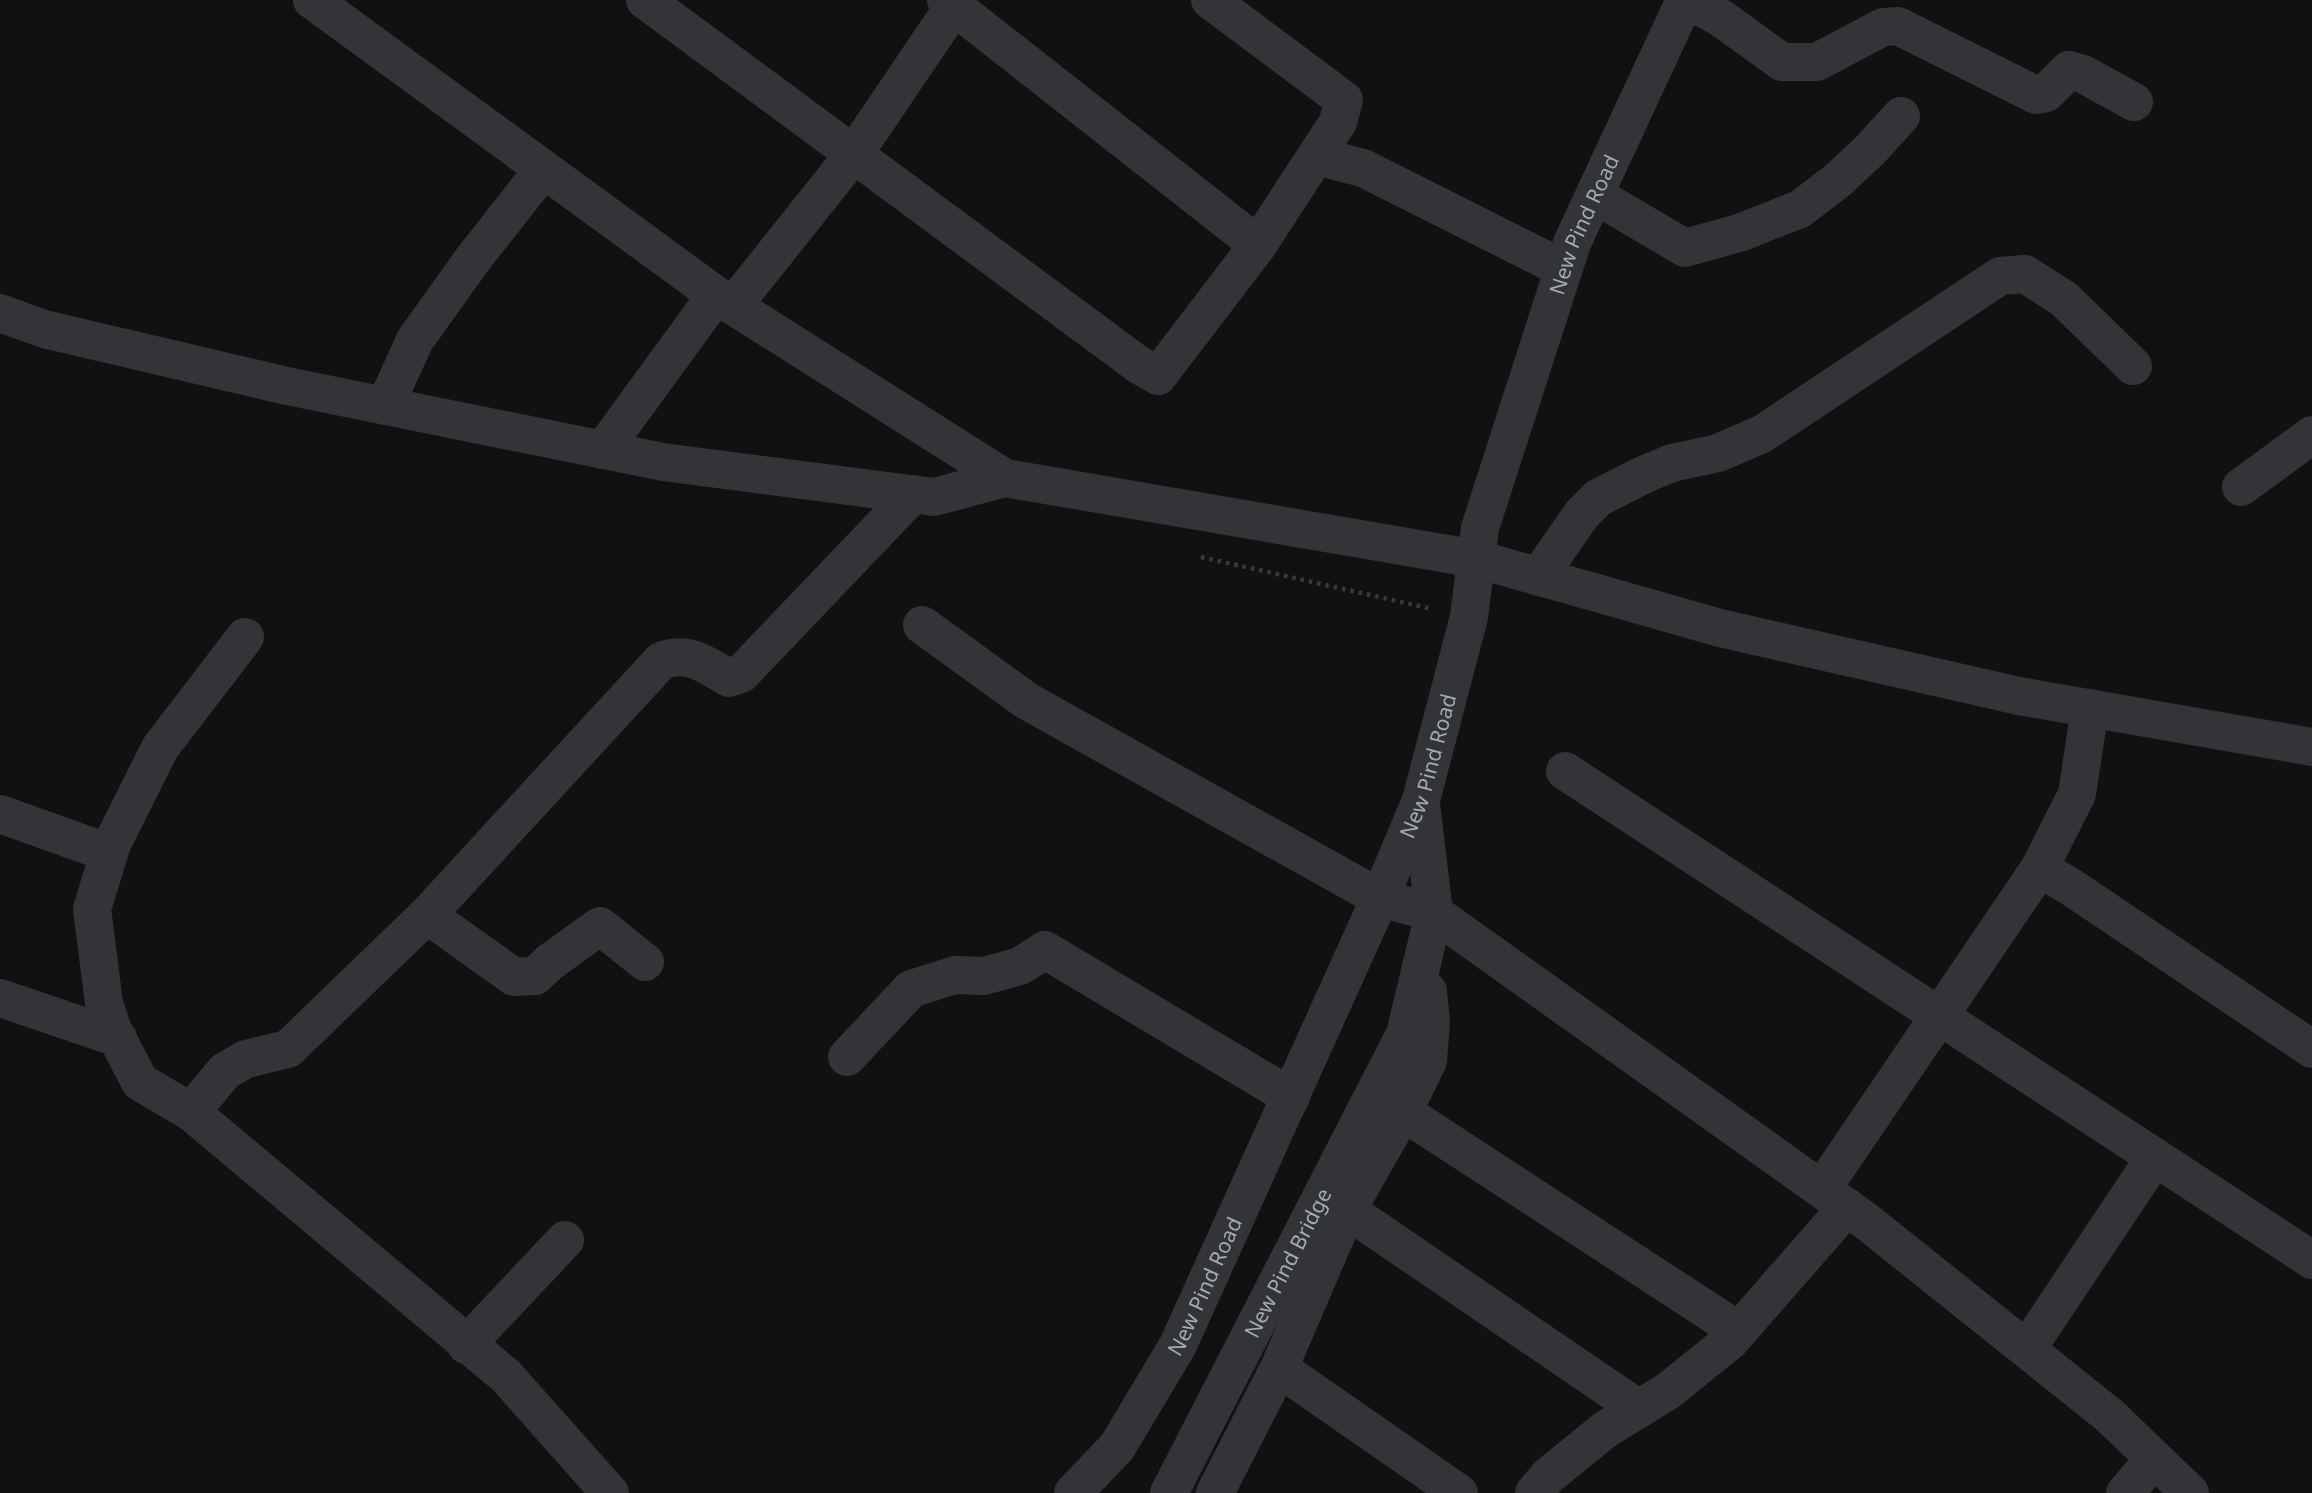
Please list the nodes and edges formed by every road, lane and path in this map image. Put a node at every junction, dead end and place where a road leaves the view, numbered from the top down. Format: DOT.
graph roads {
  1 [pos="312,0"];
  2 [pos="645,0"];
  3 [pos="1210,0"];
  4 [pos="1686,0"];
  5 [pos="950,3"];
  6 [pos="2134,102"];
  7 [pos="1901,116"];
  8 [pos="854,153"];
  9 [pos="1316,156"];
  10 [pos="543,170"];
  11 [pos="1595,195"];
  12 [pos="1258,245"];
  13 [pos="1564,269"];
  14 [pos="725,301"];
  15 [pos="0,313"];
  16 [pos="2133,366"];
  17 [pos="385,406"];
  18 [pos="2312,435"];
  19 [pos="603,450"];
  20 [pos="1005,478"];
  21 [pos="2241,487"];
  22 [pos="913,494"];
  23 [pos="1477,559"];
  24 [pos="1538,577"];
  25 [pos="922,625"];
  26 [pos="245,637"];
  27 [pos="2090,708"];
  28 [pos="2312,747"];
  29 [pos="1565,771"];
  30 [pos="1421,800"];
  31 [pos="0,814"];
  32 [pos="109,853"];
  33 [pos="2039,869"];
  34 [pos="1380,898"];
  35 [pos="1434,913"];
  36 [pos="427,915"];
  37 [pos="1424,954"];
  38 [pos="645,962"];
  39 [pos="0,998"];
  40 [pos="1938,1015"];
  41 [pos="118,1038"];
  42 [pos="2312,1049"];
  43 [pos="847,1057"];
  44 [pos="1290,1097"];
  45 [pos="191,1112"];
  46 [pos="1403,1112"];
  47 [pos="2155,1157"];
  48 [pos="1834,1198"];
  49 [pos="1347,1210"];
  50 [pos="565,1240"];
  51 [pos="2312,1260"];
  52 [pos="1739,1331"];
  53 [pos="466,1345"];
  54 [pos="2027,1349"];
  55 [pos="1279,1368"];
  56 [pos="1639,1409"];
  57 [pos="2154,1459"];
  58 [pos="610,1493"];
  59 [pos="1073,1493"];
  60 [pos="1169,1493"];
  61 [pos="1214,1493"];
  62 [pos="1458,1493"];
  63 [pos="1534,1493"];
  64 [pos="2125,1493"];
  65 [pos="2190,1493"];
  1 -- 10 [label="street"];
  2 -- 8 [label="street"];
  3 -- 9 [label="street"];
  4 -- 6 [label="street"];
  4 -- 11 [label="street, New Pind Road"];
  5 -- 8 [label="street"];
  5 -- 12 [label="street"];
  7 -- 11 [label="street"];
  8 -- 12 [label="street"];
  8 -- 14 [label="street"];
  9 -- 12 [label="street"];
  9 -- 13 [label="street"];
  10 -- 14 [label="street"];
  10 -- 17 [label="street"];
  11 -- 13 [label="street, New Pind Road"];
  13 -- 23 [label="street, New Pind Road"];
  14 -- 19 [label="street"];
  14 -- 20 [label="street"];
  15 -- 17 [label="street"];
  16 -- 24 [label="street"];
  17 -- 19 [label="street"];
  18 -- 21 [label="street"];
  19 -- 22 [label="street"];
  20 -- 22 [label="street"];
  20 -- 23 [label="street"];
  22 -- 36 [label="street"];
  23 -- 24 [label="street"];
  23 -- 30 [label="street, New Pind Road"];
  24 -- 27 [label="street"];
  25 -- 34 [label="street"];
  26 -- 32 [label="street"];
  27 -- 28 [label="street"];
  27 -- 33 [label="street"];
  29 -- 40 [label="street"];
  30 -- 34 [label="street, New Pind Road"];
  30 -- 35 [label="street"];
  31 -- 32 [label="street"];
  32 -- 41 [label="street"];
  33 -- 40 [label="street"];
  33 -- 42 [label="street"];
  34 -- 35 [label="street"];
  34 -- 44 [label="street, New Pind Road"];
  35 -- 37 [label="street, New Pind Bridge"];
  35 -- 48 [label="street"];
  36 -- 38 [label="street"];
  36 -- 45 [label="street"];
  37 -- 46 [label="street"];
  37 -- 60 [label="street, New Pind Bridge"];
  39 -- 41 [label="street"];
  40 -- 47 [label="street"];
  40 -- 48 [label="street"];
  41 -- 45 [label="street"];
  43 -- 44 [label="street"];
  44 -- 59 [label="street, New Pind Road"];
  45 -- 53 [label="street"];
  46 -- 49 [label="street"];
  46 -- 52 [label="street"];
  47 -- 51 [label="street"];
  47 -- 54 [label="street"];
  48 -- 52 [label="street"];
  48 -- 54 [label="street"];
  49 -- 55 [label="street"];
  49 -- 56 [label="street"];
  50 -- 53 [label="street"];
  52 -- 56 [label="street"];
  53 -- 58 [label="street"];
  54 -- 57 [label="street"];
  55 -- 61 [label="street"];
  55 -- 62 [label="street"];
  56 -- 63 [label="street"];
  57 -- 64 [label="street"];
  57 -- 65 [label="street"];
}
